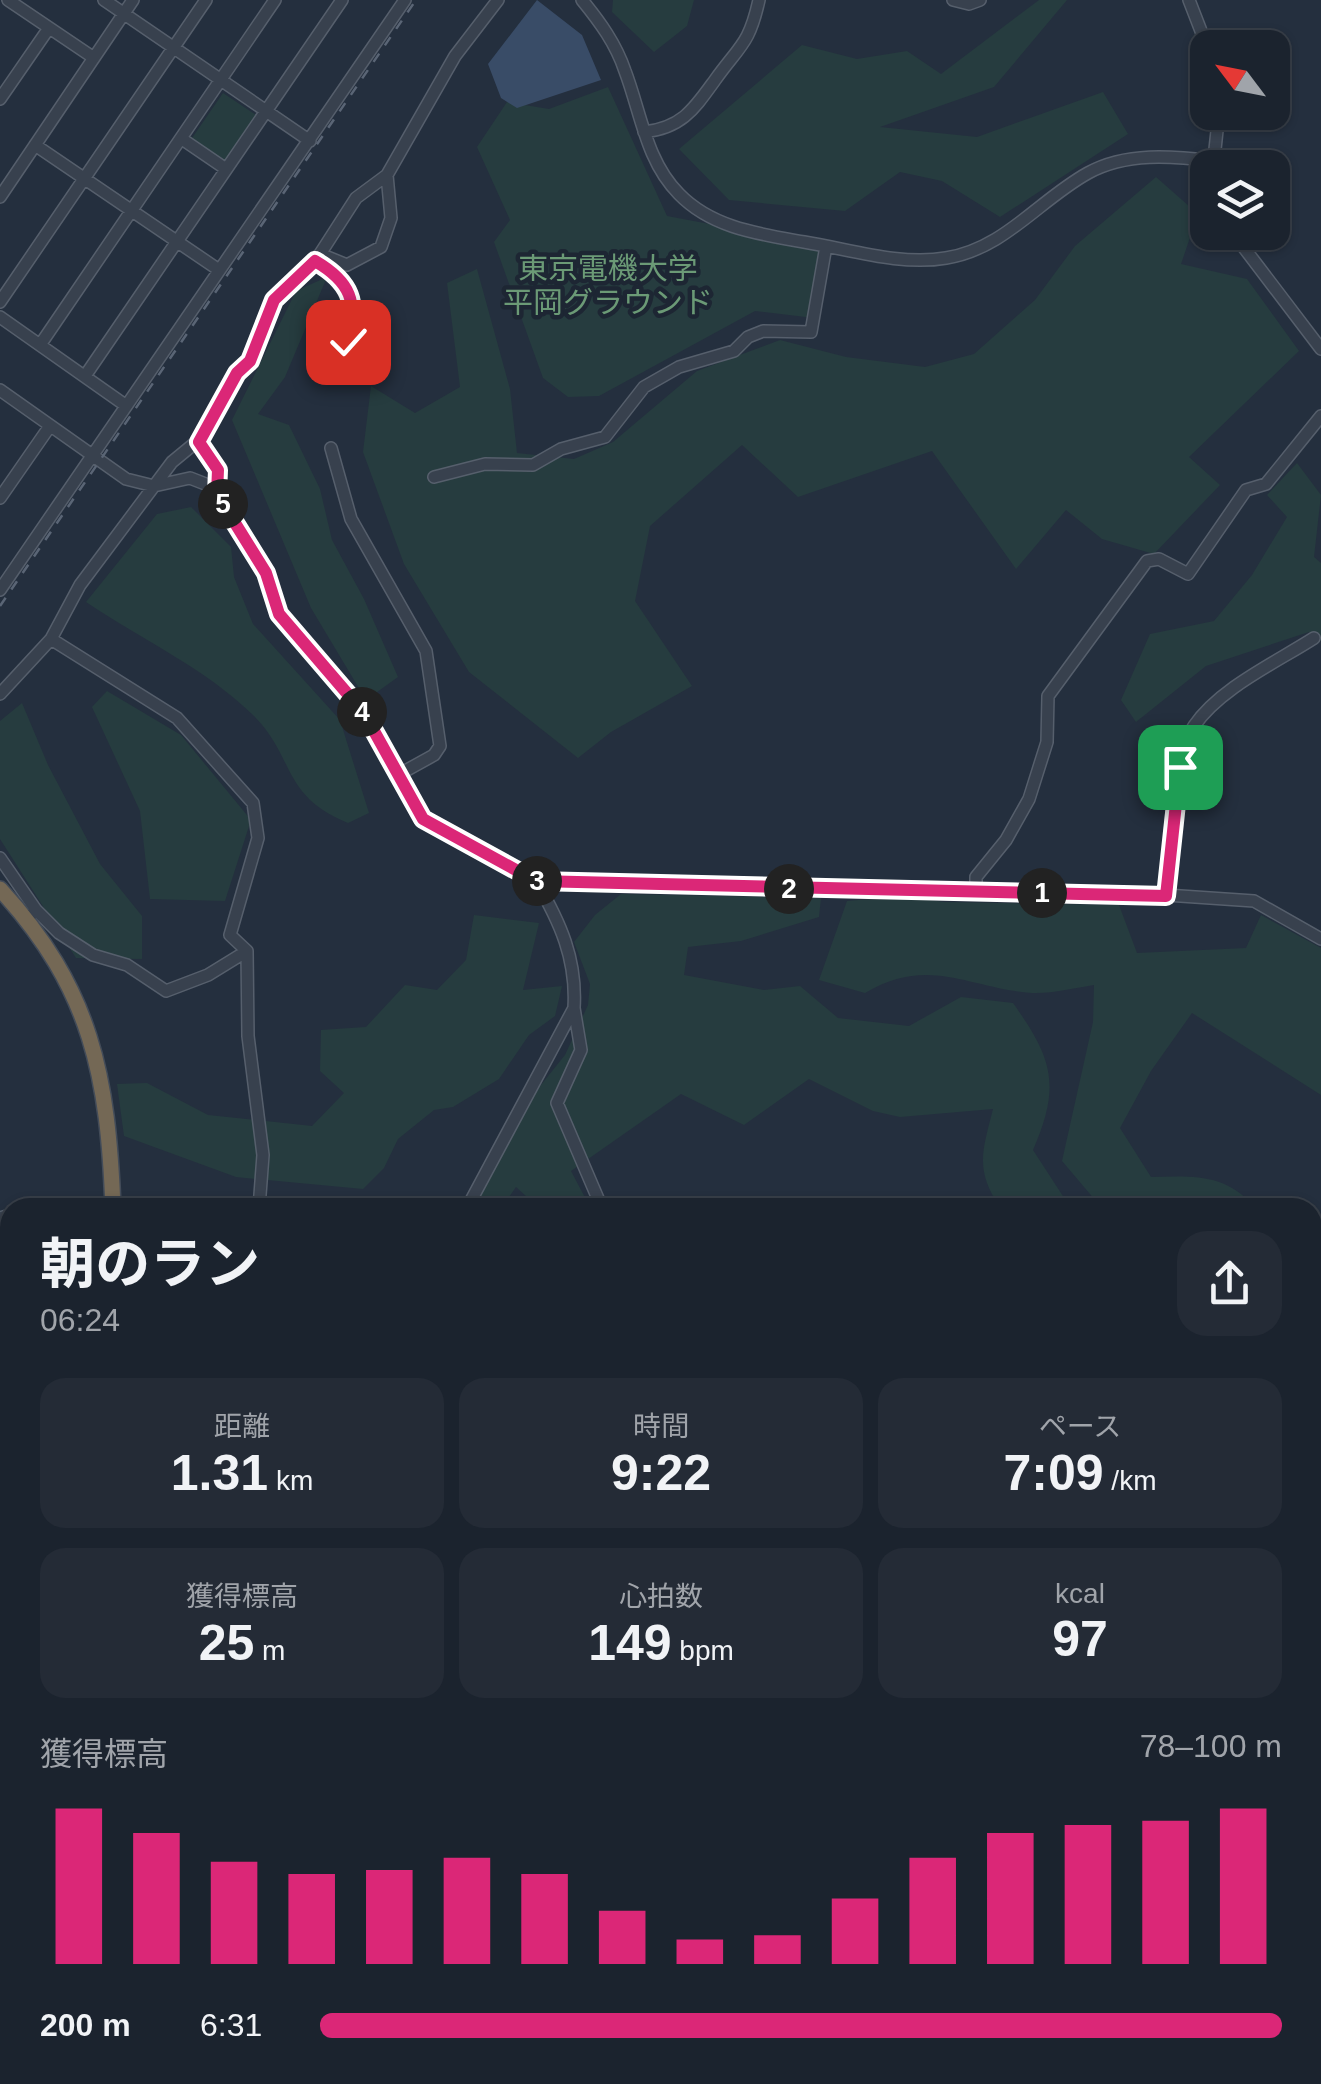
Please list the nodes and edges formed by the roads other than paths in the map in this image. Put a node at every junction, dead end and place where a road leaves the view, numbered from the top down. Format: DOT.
graph roads {
  1 [pos="8,0"];
  2 [pos="104,0"];
  3 [pos="134,0"];
  4 [pos="206,0"];
  5 [pos="275,0"];
  6 [pos="342,0"];
  7 [pos="383,0"];
  8 [pos="498,0"];
  9 [pos="582,0"];
  10 [pos="759,0"];
  11 [pos="953,0"];
  12 [pos="980,0"];
  13 [pos="1188,0"];
  14 [pos="401,5"];
  15 [pos="124,13"];
  16 [pos="49,28"];
  17 [pos="1200,30"];
  18 [pos="174,48"];
  19 [pos="94,58"];
  20 [pos="222,80"];
  21 [pos="0,98"];
  22 [pos="266,111"];
  23 [pos="644,132"];
  24 [pos="182,139"];
  25 [pos="310,140"];
  26 [pos="35,145"];
  27 [pos="1190,160"];
  28 [pos="226,169"];
  29 [pos="387,176"];
  30 [pos="84,178"];
  31 [pos="0,197"];
  32 [pos="132,211"];
  33 [pos="177,242"];
  34 [pos="826,246"];
  35 [pos="1246,250"];
  36 [pos="318,258"];
  37 [pos="219,270"];
  38 [pos="0,302"];
  39 [pos="0,317"];
  40 [pos="348,342"];
  41 [pos="40,346"];
  42 [pos="1321,349"];
  43 [pos="84,376"];
  44 [pos="2,396"];
  45 [pos="126,405"];
  46 [pos="1321,416"];
  47 [pos="50,426"];
  48 [pos="199,442"];
  49 [pos="331,448"];
  50 [pos="92,455"];
  51 [pos="434,477"];
  52 [pos="154,486"];
  53 [pos="217,494"];
  54 [pos="0,498"];
  55 [pos="0,590"];
  56 [pos="1314,638"];
  57 [pos="51,640"];
  58 [pos="0,694"];
  59 [pos="398,776"];
  60 [pos="0,858"];
  61 [pos="536,881"];
  62 [pos="0,889"];
  63 [pos="976,892"];
  64 [pos="1166,896"];
  65 [pos="31,915"];
  66 [pos="1321,940"];
  67 [pos="247,951"];
  68 [pos="574,1008"];
  69 [pos="112,1198"];
  70 [pos="260,1198"];
  71 [pos="473,1198"];
  72 [pos="598,1198"];
  1 -- 16 [label="street"];
  2 -- 15 [label="street"];
  3 -- 15 [label="street"];
  4 -- 18 [label="street"];
  5 -- 20 [label="street"];
  6 -- 22 [label="street"];
  7 -- 14 [label="street"];
  8 -- 29 [label="street"];
  9 -- 23 [label="street"];
  10 -- 23 [label="street"];
  11 -- 12 [label="street"];
  13 -- 17 [label="street"];
  14 -- 25 [label="street"];
  15 -- 18 [label="street"];
  15 -- 19 [label="street"];
  16 -- 19 [label="street"];
  16 -- 21 [label="street"];
  18 -- 20 [label="street"];
  18 -- 30 [label="street"];
  19 -- 26 [label="street"];
  20 -- 22 [label="street"];
  20 -- 24 [label="street"];
  22 -- 25 [label="street"];
  22 -- 28 [label="street"];
  23 -- 34 [label="street"];
  24 -- 28 [label="street"];
  24 -- 32 [label="street"];
  25 -- 37 [label="street"];
  26 -- 30 [label="street"];
  26 -- 31 [label="street"];
  27 -- 34 [label="street"];
  28 -- 33 [label="street"];
  29 -- 36 [label="street"];
  29 -- 36 [label="street"];
  30 -- 32 [label="street"];
  30 -- 38 [label="street"];
  32 -- 33 [label="street"];
  32 -- 41 [label="street"];
  33 -- 37 [label="street"];
  33 -- 43 [label="street"];
  34 -- 51 [label="street"];
  35 -- 42 [label="street"];
  36 -- 40 [label="street"];
  36 -- 48 [label="street"];
  37 -- 45 [label="street"];
  39 -- 41 [label="street"];
  41 -- 43 [label="street"];
  43 -- 45 [label="street"];
  44 -- 47 [label="street"];
  45 -- 50 [label="street"];
  46 -- 63 [label="street"];
  47 -- 50 [label="street"];
  47 -- 54 [label="street"];
  48 -- 52 [label="street"];
  48 -- 53 [label="street"];
  49 -- 59 [label="street"];
  50 -- 52 [label="street"];
  50 -- 55 [label="street"];
  52 -- 53 [label="street"];
  52 -- 57 [label="street"];
  53 -- 59 [label="street"];
  56 -- 64 [label="street"];
  57 -- 58 [label="street"];
  57 -- 67 [label="street"];
  59 -- 61 [label="street"];
  60 -- 65 [label="street"];
  61 -- 63 [label="street"];
  61 -- 68 [label="street"];
  62 -- 65 [label="highway"];
  63 -- 64 [label="street"];
  64 -- 66 [label="street"];
  65 -- 67 [label="street"];
  65 -- 69 [label="highway"];
  67 -- 70 [label="street"];
  68 -- 71 [label="street"];
  68 -- 72 [label="street"];
}
